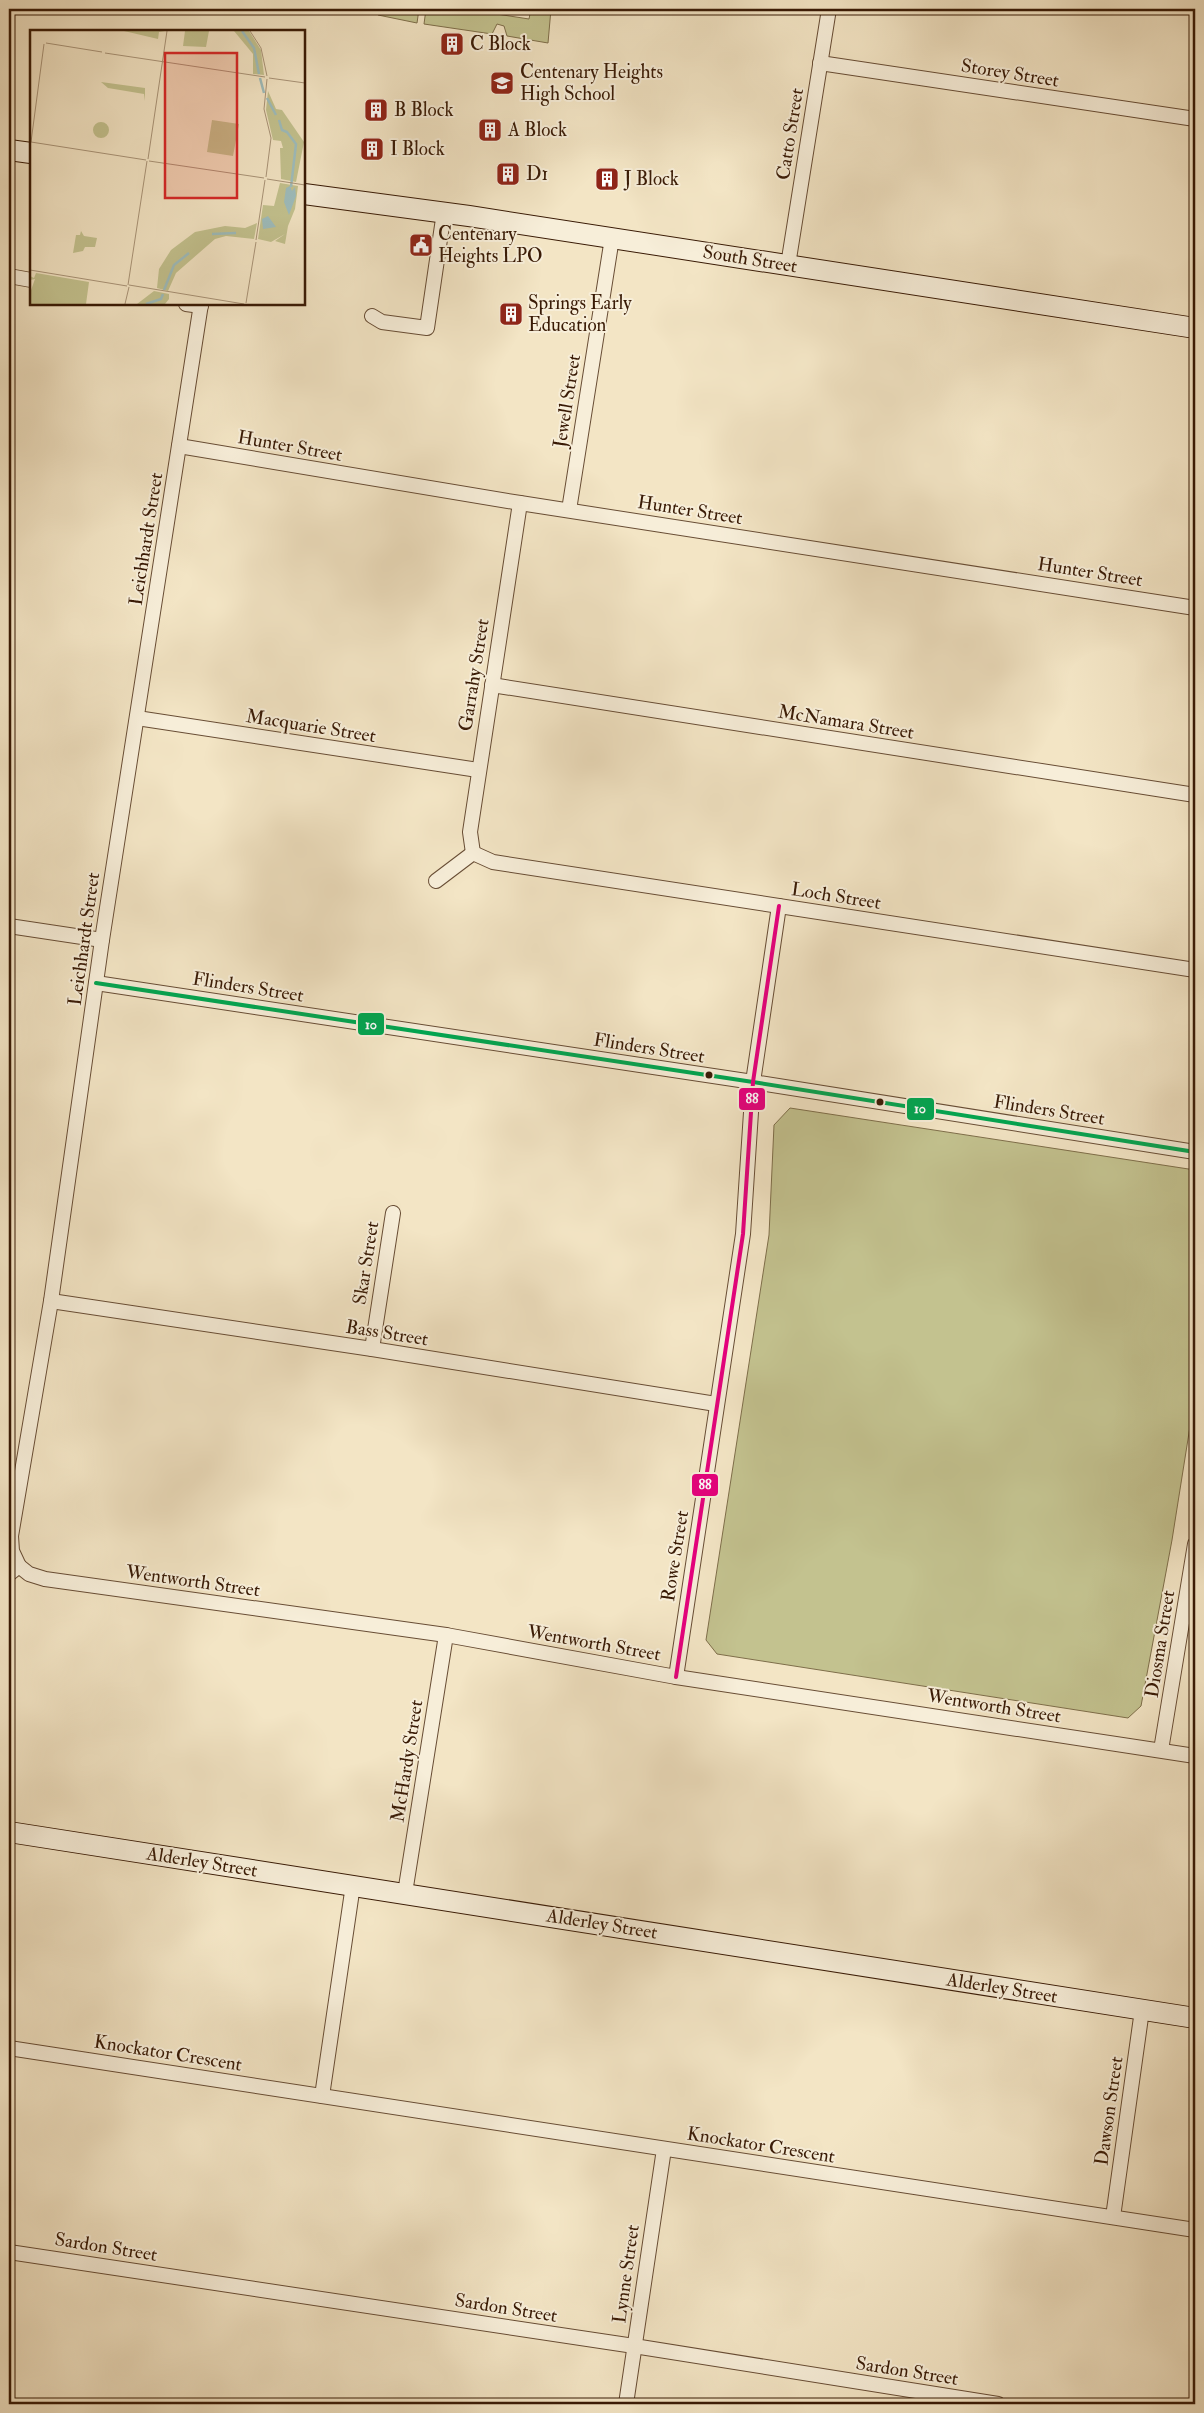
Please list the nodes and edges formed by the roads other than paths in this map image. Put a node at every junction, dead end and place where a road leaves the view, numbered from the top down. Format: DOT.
graph roads {
  1 [pos="829,9"];
  2 [pos="820,63"];
  3 [pos="1195,119"];
  4 [pos="9,150"];
  5 [pos="30,154"];
  6 [pos="305,194"];
  7 [pos="444,212"];
  8 [pos="612,238"];
  9 [pos="788,265"];
  10 [pos="9,276"];
  11 [pos="30,280"];
  12 [pos="201,305"];
  13 [pos="372,316"];
  14 [pos="1195,328"];
  15 [pos="179,446"];
  16 [pos="520,503"];
  17 [pos="569,510"];
  18 [pos="1195,608"];
  19 [pos="492,685"];
  20 [pos="137,718"];
  21 [pos="478,770"];
  22 [pos="1195,795"];
  23 [pos="473,853"];
  24 [pos="436,881"];
  25 [pos="779,906"];
  26 [pos="9,926"];
  27 [pos="102,940"];
  28 [pos="1195,970"];
  29 [pos="96,983"];
  30 [pos="753,1082"];
  31 [pos="1195,1152"];
  32 [pos="393,1213"];
  33 [pos="51,1301"];
  34 [pos="372,1349"];
  35 [pos="716,1404"];
  36 [pos="1195,1544"];
  37 [pos="14,1570"];
  38 [pos="446,1635"];
  39 [pos="676,1677"];
  40 [pos="1161,1750"];
  41 [pos="1195,1756"];
  42 [pos="9,1832"];
  43 [pos="353,1885"];
  44 [pos="405,1893"];
  45 [pos="1142,2010"];
  46 [pos="1195,2018"];
  47 [pos="9,2048"];
  48 [pos="322,2096"];
  49 [pos="664,2149"];
  50 [pos="1113,2217"];
  51 [pos="1195,2230"];
  52 [pos="9,2252"];
  53 [pos="634,2346"];
  54 [pos="626,2404"];
  55 [pos="998,2404"];
  1 -- 2 [label="street, Catto Street"];
  2 -- 3 [label="street, Storey Street"];
  2 -- 9 [label="street, Catto Street"];
  4 -- 5 [label="street"];
  6 -- 7 [label="street, South Street"];
  7 -- 8 [label="street, South Street"];
  7 -- 13 [label="street"];
  8 -- 9 [label="street, South Street"];
  8 -- 17 [label="street, Jewell Street"];
  9 -- 14 [label="street, South Street"];
  10 -- 11 [label="street"];
  12 -- 15 [label="street, Leichhardt Street"];
  15 -- 16 [label="street, Hunter Street"];
  15 -- 20 [label="street, Leichhardt Street"];
  16 -- 17 [label="street, Hunter Street"];
  16 -- 19 [label="street, Garrahy Street"];
  17 -- 18 [label="street, Hunter Street"];
  19 -- 21 [label="street, Garrahy Street"];
  19 -- 22 [label="street, McNamara Street"];
  20 -- 21 [label="street, Macquarie Street"];
  20 -- 27 [label="street, Leichhardt Street"];
  21 -- 23 [label="street, Garrahy Street"];
  23 -- 24 [label="street"];
  23 -- 25 [label="street, Loch Street"];
  25 -- 28 [label="street, Loch Street"];
  25 -- 30 [label="street, Rowe Street"];
  26 -- 27 [label="street"];
  27 -- 29 [label="street, Leichhardt Street"];
  29 -- 30 [label="street, Flinders Street"];
  29 -- 33 [label="street, Leichhardt Street"];
  30 -- 31 [label="street, Flinders Street"];
  30 -- 35 [label="street, Rowe Street"];
  32 -- 34 [label="street, Skar Street"];
  33 -- 34 [label="street, Bass Street"];
  33 -- 37 [label="street, Leichhardt Street"];
  34 -- 35 [label="street, Bass Street"];
  35 -- 39 [label="street, Rowe Street"];
  36 -- 40 [label="street, Diosma Street"];
  37 -- 38 [label="street, Wentworth Street"];
  38 -- 39 [label="street, Wentworth Street"];
  38 -- 44 [label="street, McHardy Street"];
  39 -- 40 [label="street, Wentworth Street"];
  40 -- 41 [label="street, Wentworth Street"];
  42 -- 43 [label="street, Alderley Street"];
  43 -- 44 [label="street, Alderley Street"];
  43 -- 48 [label="street"];
  44 -- 45 [label="street, Alderley Street"];
  45 -- 46 [label="street, Alderley Street"];
  45 -- 50 [label="street, Dawson Street"];
  47 -- 48 [label="street, Knockator Crescent"];
  48 -- 49 [label="street, Knockator Crescent"];
  49 -- 50 [label="street, Knockator Crescent"];
  49 -- 53 [label="street, Lynne Street"];
  50 -- 51 [label="street, Knockator Crescent"];
  52 -- 53 [label="street, Sardon Street"];
  53 -- 54 [label="street, Lynne Street"];
  53 -- 55 [label="street, Sardon Street"];
}
